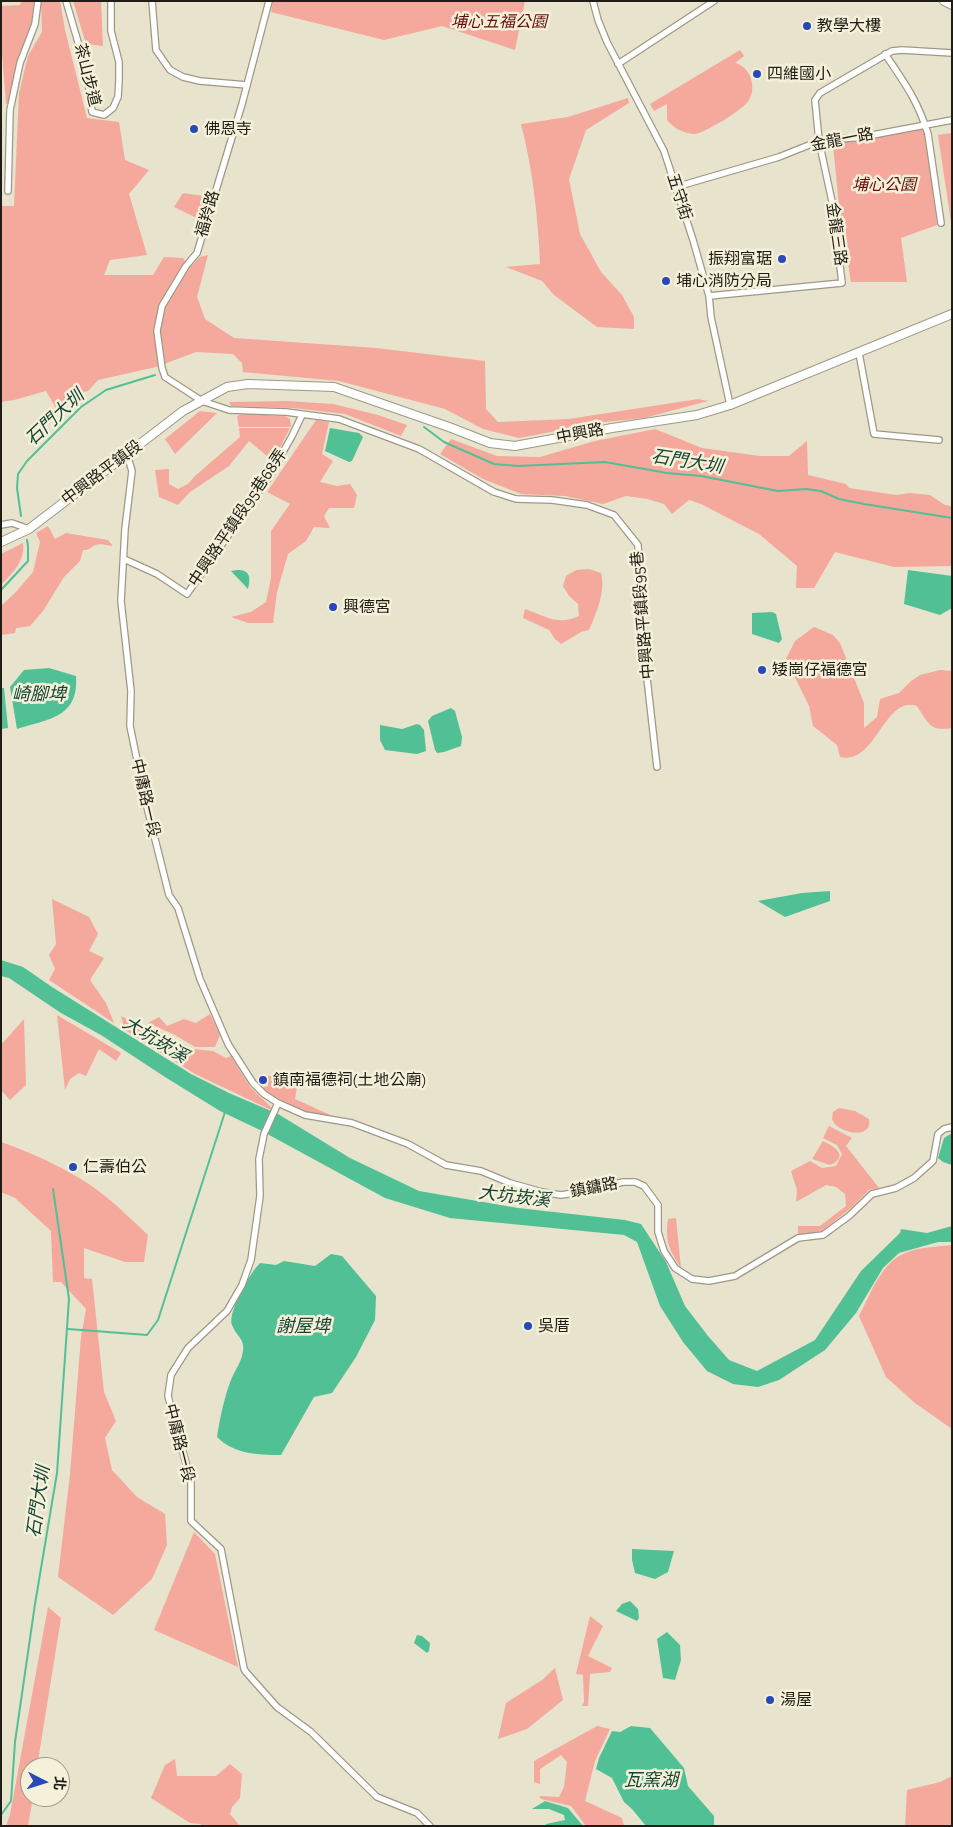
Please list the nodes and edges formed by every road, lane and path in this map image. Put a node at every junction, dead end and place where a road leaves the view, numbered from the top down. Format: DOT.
graph roads {
  1 [pos="38,1"];
  2 [pos="66,1"];
  3 [pos="111,1"];
  4 [pos="152,1"];
  5 [pos="269,1"];
  6 [pos="593,1"];
  7 [pos="714,1"];
  8 [pos="944,1"];
  9 [pos="952,5"];
  10 [pos="952,53"];
  11 [pos="885,54"];
  12 [pos="618,64"];
  13 [pos="247,85"];
  14 [pos="952,120"];
  15 [pos="925,124"];
  16 [pos="820,141"];
  17 [pos="676,187"];
  18 [pos="8,191"];
  19 [pos="941,223"];
  20 [pos="709,296"];
  21 [pos="952,314"];
  22 [pos="859,353"];
  23 [pos="202,401"];
  24 [pos="730,405"];
  25 [pos="302,415"];
  26 [pos="939,440"];
  27 [pos="128,454"];
  28 [pos="1,525"];
  29 [pos="29,529"];
  30 [pos="1,542"];
  31 [pos="124,559"];
  32 [pos="657,768"];
  33 [pos="278,1103"];
  34 [pos="952,1127"];
  35 [pos="430,1826"];
  1 -- 18 [label="street"];
  2 -- 3 [label="street, 茶山步道"];
  4 -- 13 [label="street"];
  5 -- 13 [label="street, 福羚路"];
  6 -- 12 [label="street, 五守街"];
  7 -- 12 [label="street"];
  8 -- 9 [label="street"];
  10 -- 11 [label="street"];
  11 -- 15 [label="street"];
  11 -- 16 [label="street"];
  12 -- 17 [label="street, 五守街"];
  13 -- 23 [label="street, 福羚路"];
  14 -- 15 [label="street, 金龍一路"];
  15 -- 16 [label="street, 金龍一路"];
  15 -- 19 [label="street"];
  16 -- 17 [label="street, 金龍一路"];
  16 -- 20 [label="street, 金龍三路"];
  17 -- 20 [label="street, 五守街"];
  20 -- 24 [label="street, 五守街"];
  21 -- 22 [label="street, 中興路"];
  22 -- 24 [label="street, 中興路"];
  22 -- 26 [label="street"];
  23 -- 24 [label="street, 中興路"];
  23 -- 25 [label="street, 中興路平鎮段95巷"];
  23 -- 27 [label="street, 中興路平鎮段"];
  25 -- 31 [label="street, 中興路平鎮段95巷68弄"];
  25 -- 32 [label="street, 中興路平鎮段95巷"];
  27 -- 29 [label="street, 中興路平鎮段"];
  27 -- 31 [label="street, 中庸路一段"];
  28 -- 29 [label="street"];
  29 -- 30 [label="street, 中興路平鎮段"];
  31 -- 33 [label="street, 中庸路一段"];
  33 -- 34 [label="street, 鎮鏞路"];
  33 -- 35 [label="street, 中庸路一段"];
}
